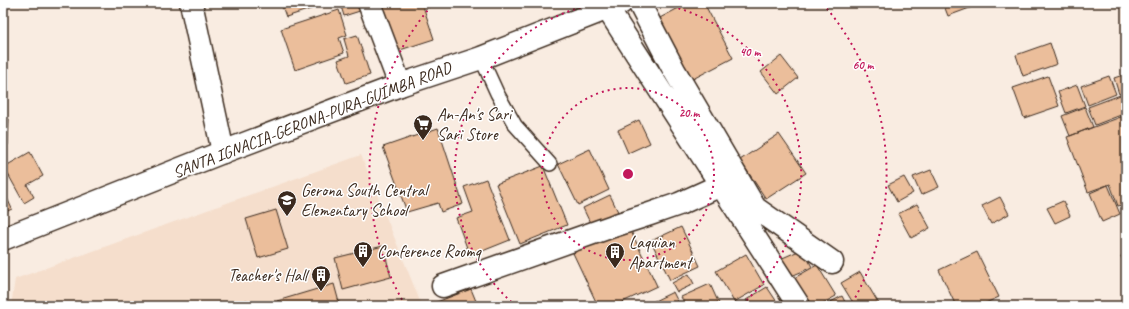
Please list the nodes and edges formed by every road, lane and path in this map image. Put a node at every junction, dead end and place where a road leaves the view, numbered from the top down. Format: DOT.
graph roads {
  1 [pos="191,3"];
  2 [pos="368,3"];
  3 [pos="639,3"];
  4 [pos="614,6"];
  5 [pos="481,58"];
  6 [pos="400,85"];
  7 [pos="222,152"];
  8 [pos="550,164"];
  9 [pos="721,185"];
  10 [pos="3,239"];
  11 [pos="832,262"];
  12 [pos="443,286"];
  13 [pos="799,306"];
  1 -- 7 [label="street"];
  2 -- 6 [label="street"];
  3 -- 11 [label="street"];
  4 -- 5 [label="street, SANTA IGNACIA-GERONA-PURA-GUIMBA ROAD"];
  4 -- 9 [label="street"];
  5 -- 6 [label="street, SANTA IGNACIA-GERONA-PURA-GUIMBA ROAD"];
  5 -- 8 [label="lane"];
  6 -- 7 [label="street, SANTA IGNACIA-GERONA-PURA-GUIMBA ROAD"];
  7 -- 10 [label="street, SANTA IGNACIA-GERONA-PURA-GUIMBA ROAD"];
  9 -- 12 [label="street"];
  9 -- 13 [label="street"];
}
